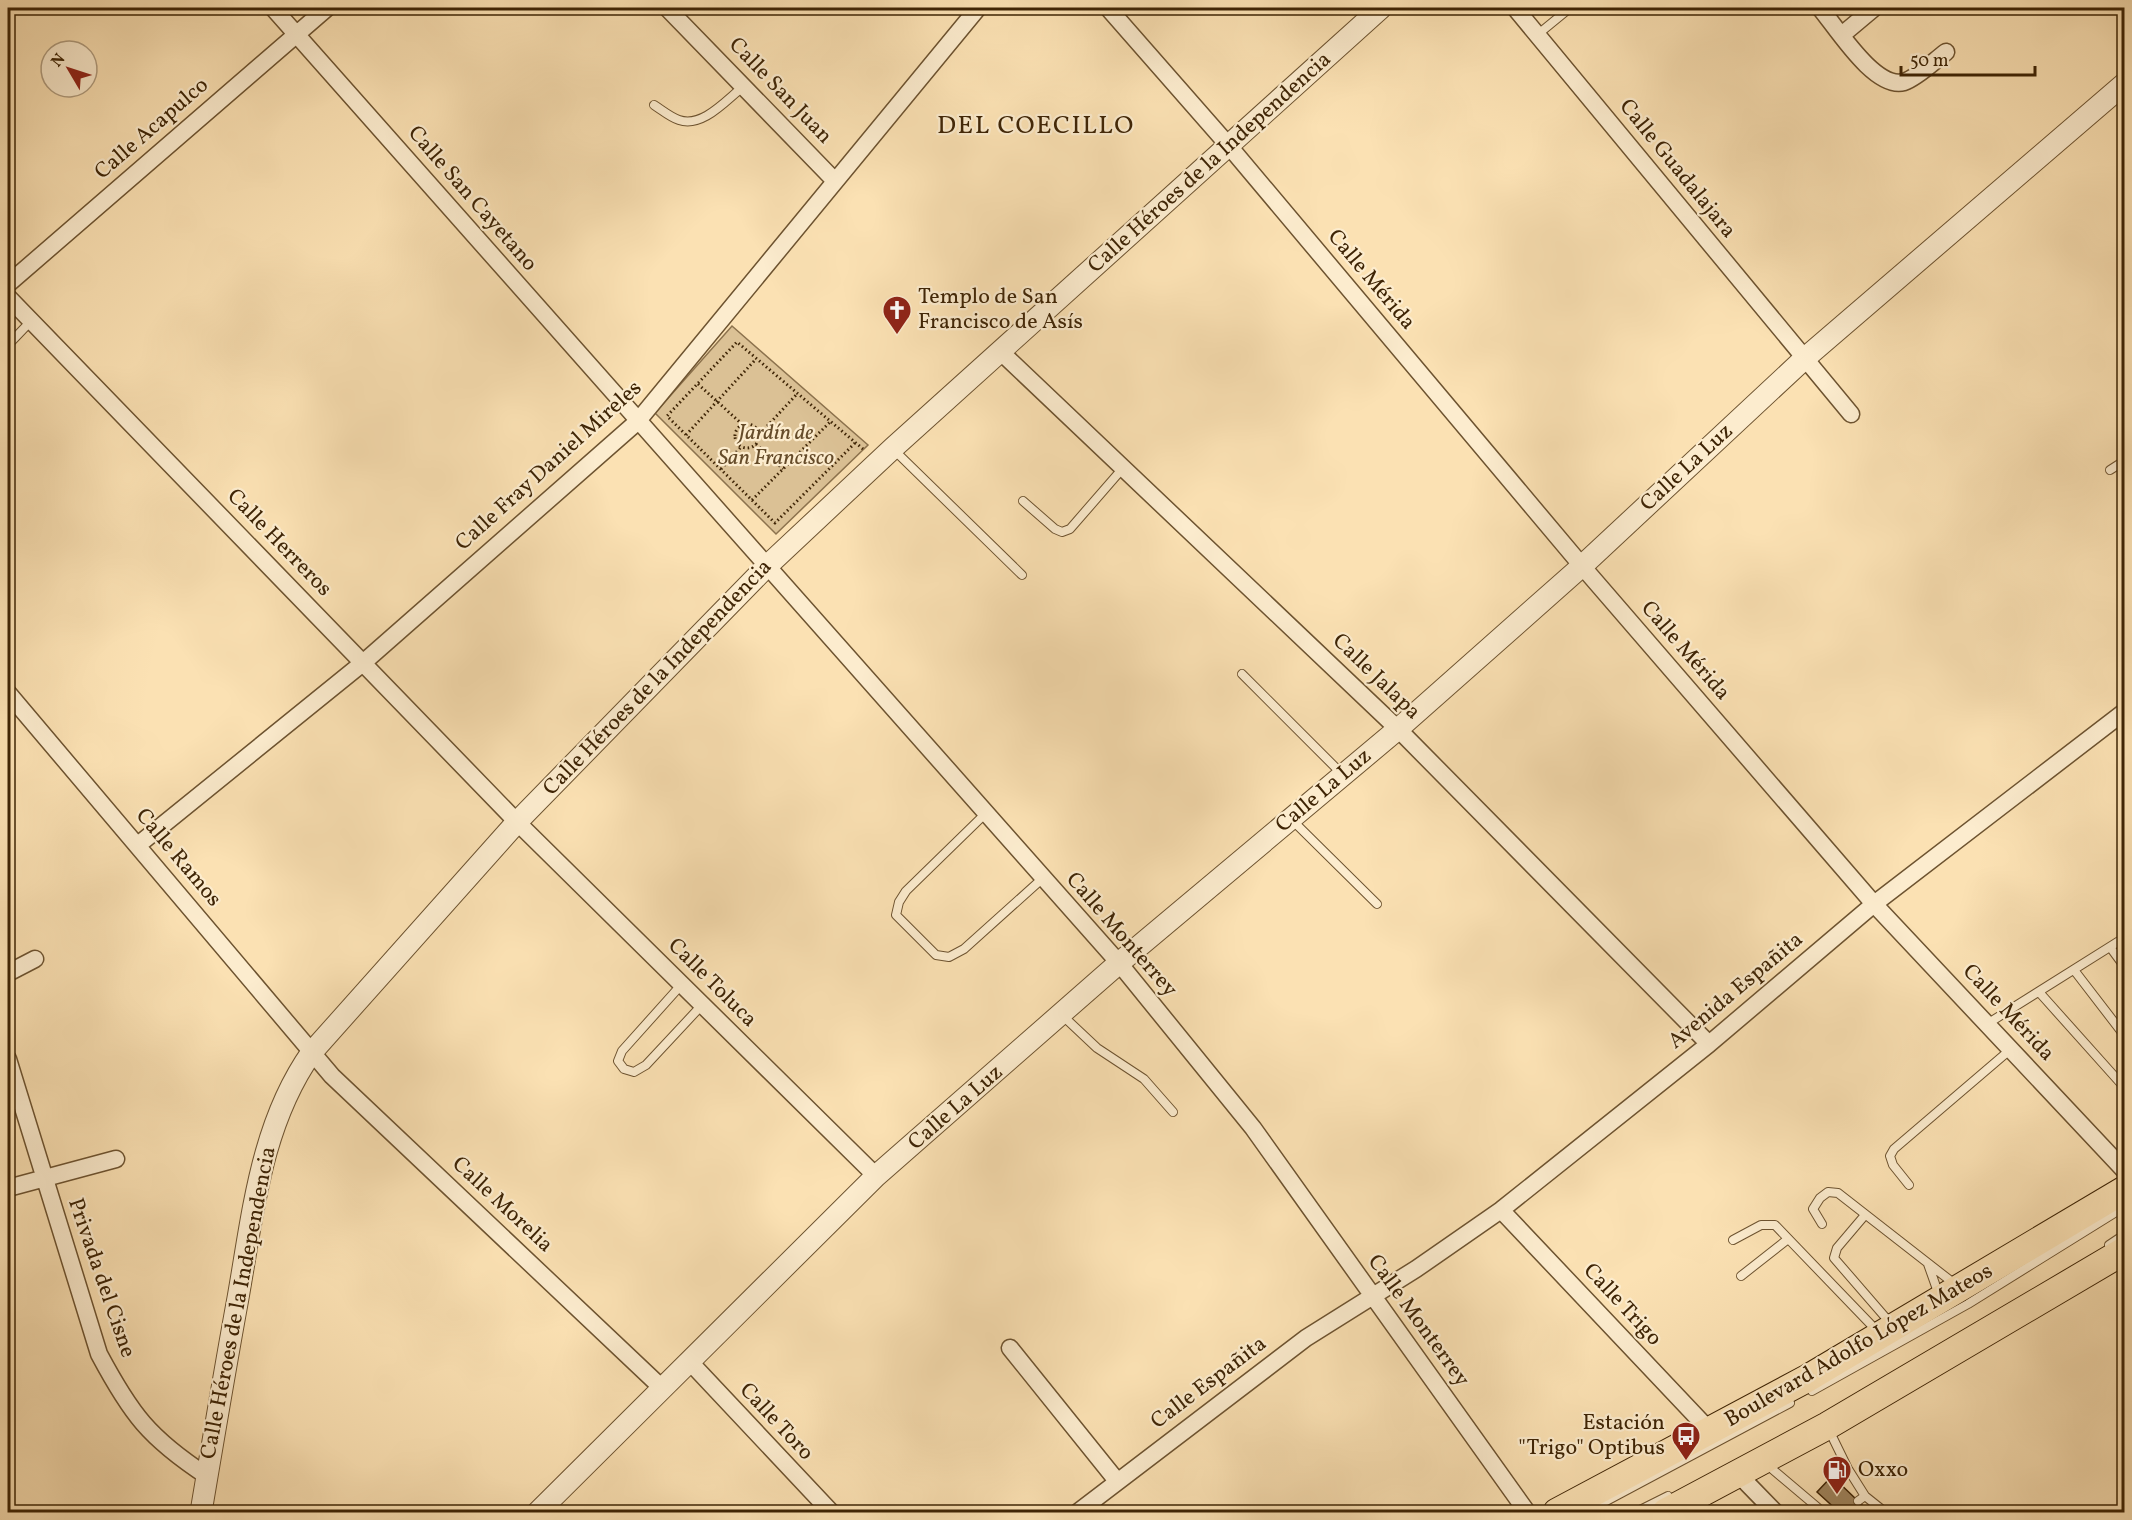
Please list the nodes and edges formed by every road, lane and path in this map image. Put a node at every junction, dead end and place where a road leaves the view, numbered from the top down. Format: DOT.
graph roads {
  1 [pos="273,8"];
  2 [pos="327,8"];
  3 [pos="668,8"];
  4 [pos="978,8"];
  5 [pos="1108,8"];
  6 [pos="1381,8"];
  7 [pos="1515,8"];
  8 [pos="1570,8"];
  9 [pos="1820,8"];
  10 [pos="1874,8"];
  11 [pos="296,33"];
  12 [pos="1843,34"];
  13 [pos="1537,35"];
  14 [pos="1946,52"];
  15 [pos="2124,84"];
  16 [pos="744,86"];
  17 [pos="654,105"];
  18 [pos="1229,146"];
  19 [pos="835,181"];
  20 [pos="8,284"];
  21 [pos="8,297"];
  22 [pos="31,321"];
  23 [pos="8,345"];
  24 [pos="1002,353"];
  25 [pos="756,359"];
  26 [pos="1804,359"];
  27 [pos="698,384"];
  28 [pos="797,394"];
  29 [pos="717,402"];
  30 [pos="1851,414"];
  31 [pos="637,422"];
  32 [pos="830,422"];
  33 [pos="743,425"];
  34 [pos="686,435"];
  35 [pos="758,436"];
  36 [pos="756,444"];
  37 [pos="741,447"];
  38 [pos="893,448"];
  39 [pos="2124,460"];
  40 [pos="1123,468"];
  41 [pos="721,469"];
  42 [pos="783,469"];
  43 [pos="2110,470"];
  44 [pos="752,500"];
  45 [pos="1023,501"];
  46 [pos="1582,566"];
  47 [pos="766,567"];
  48 [pos="1022,574"];
  49 [pos="364,662"];
  50 [pos="1242,674"];
  51 [pos="8,693"];
  52 [pos="2124,712"];
  53 [pos="1398,729"];
  54 [pos="1343,775"];
  55 [pos="986,813"];
  56 [pos="1291,819"];
  57 [pos="517,822"];
  58 [pos="138,846"];
  59 [pos="1043,878"];
  60 [pos="1377,904"];
  61 [pos="1874,904"];
  62 [pos="2124,938"];
  63 [pos="2110,947"];
  64 [pos="35,959"];
  65 [pos="1119,963"];
  66 [pos="2124,966"];
  67 [pos="2074,970"];
  68 [pos="8,973"];
  69 [pos="681,984"];
  70 [pos="2039,992"];
  71 [pos="702,1005"];
  72 [pos="1062,1016"];
  73 [pos="1987,1024"];
  74 [pos="2124,1035"];
  75 [pos="1709,1044"];
  76 [pos="2011,1048"];
  77 [pos="312,1052"];
  78 [pos="8,1059"];
  79 [pos="2124,1087"];
  80 [pos="1173,1112"];
  81 [pos="116,1159"];
  82 [pos="2124,1170"];
  83 [pos="876,1176"];
  84 [pos="43,1179"];
  85 [pos="1909,1185"];
  86 [pos="8,1188"];
  87 [pos="2124,1190"];
  88 [pos="2124,1207"];
  89 [pos="1501,1210"];
  90 [pos="1865,1215"];
  91 [pos="1822,1224"];
  92 [pos="2124,1235"];
  93 [pos="1788,1239"];
  94 [pos="1733,1240"];
  95 [pos="2114,1249"];
  96 [pos="1928,1264"];
  97 [pos="1741,1276"];
  98 [pos="1951,1294"];
  99 [pos="1371,1295"];
  100 [pos="1888,1331"];
  101 [pos="1010,1348"];
  102 [pos="690,1362"];
  103 [pos="663,1389"];
  104 [pos="1807,1394"];
  105 [pos="1797,1399"];
  106 [pos="1827,1426"];
  107 [pos="1710,1431"];
  108 [pos="1762,1461"];
  109 [pos="1738,1474"];
  110 [pos="207,1476"];
  111 [pos="1117,1481"];
  112 [pos="1672,1502"];
  113 [pos="201,1512"];
  114 [pos="538,1512"];
  115 [pos="831,1512"];
  116 [pos="1078,1512"];
  117 [pos="1527,1512"];
  118 [pos="1557,1512"];
  119 [pos="1584,1512"];
  120 [pos="1636,1512"];
  121 [pos="1775,1512"];
  122 [pos="1823,1512"];
  123 [pos="1885,1512"];
  1 -- 11 [label="street, Calle San Cayetano"];
  2 -- 11 [label="street, Calle Acapulco"];
  3 -- 16 [label="street, Calle San Juan"];
  4 -- 19 [label="street, Calle Fray Daniel Mireles"];
  5 -- 18 [label="street, Calle Mérida"];
  6 -- 18 [label="street, Calle Héroes de la Independencia"];
  7 -- 13 [label="street, Calle Guadalajara"];
  8 -- 13 [label="lane"];
  9 -- 12 [label="street"];
  10 -- 12 [label="street"];
  11 -- 20 [label="street, Calle Acapulco"];
  11 -- 31 [label="street, Calle San Cayetano"];
  12 -- 14 [label="street"];
  13 -- 26 [label="street, Calle Guadalajara"];
  15 -- 26 [label="street, Calle La Luz"];
  16 -- 17 [label="lane"];
  16 -- 19 [label="street, Calle San Juan"];
  18 -- 24 [label="street, Calle Héroes de la Independencia"];
  18 -- 46 [label="street, Calle Mérida"];
  19 -- 31 [label="street, Calle Fray Daniel Mireles"];
  21 -- 22 [label="street, Calle Herreros"];
  22 -- 23 [label="lane"];
  22 -- 49 [label="street, Calle Herreros"];
  24 -- 38 [label="street, Calle Héroes de la Independencia"];
  24 -- 40 [label="street, Calle Jalapa"];
  25 -- 27 [label="path"];
  25 -- 28 [label="path"];
  25 -- 29 [label="path"];
  26 -- 30 [label="street, Calle Guadalajara"];
  26 -- 46 [label="street, Calle La Luz"];
  27 -- 29 [label="path"];
  27 -- 34 [label="path"];
  28 -- 32 [label="path"];
  28 -- 35 [label="path"];
  29 -- 33 [label="path"];
  29 -- 34 [label="path"];
  31 -- 47 [label="street, Calle Monterrey"];
  31 -- 49 [label="street, Calle Fray Daniel Mireles"];
  32 -- 42 [label="path"];
  32 -- 44 [label="path"];
  33 -- 35 [label="path"];
  33 -- 37 [label="path"];
  34 -- 41 [label="path"];
  35 -- 36 [label="path"];
  36 -- 37 [label="path"];
  36 -- 42 [label="path"];
  37 -- 41 [label="path"];
  38 -- 47 [label="street, Calle Héroes de la Independencia"];
  38 -- 48 [label="lane"];
  39 -- 43 [label="lane"];
  40 -- 45 [label="lane"];
  40 -- 53 [label="street, Calle Jalapa"];
  41 -- 44 [label="path"];
  42 -- 44 [label="path"];
  46 -- 53 [label="street, Calle La Luz"];
  46 -- 61 [label="street, Calle Mérida"];
  47 -- 55 [label="street, Calle Monterrey"];
  47 -- 57 [label="street, Calle Héroes de la Independencia"];
  49 -- 57 [label="street, Calle Herreros"];
  49 -- 58 [label="street, Calle Fray Daniel Mireles"];
  50 -- 54 [label="lane"];
  51 -- 58 [label="street, Calle Ramos"];
  52 -- 61 [label="street, Avenida Españita"];
  53 -- 54 [label="street, Calle La Luz"];
  53 -- 75 [label="street, Calle Jalapa"];
  54 -- 56 [label="street, Calle La Luz"];
  55 -- 59 [label="street, Calle Monterrey"];
  55 -- 59 [label="lane"];
  56 -- 60 [label="lane"];
  56 -- 65 [label="street, Calle La Luz"];
  57 -- 69 [label="street, Calle Toluca"];
  57 -- 77 [label="street, Calle Héroes de la Independencia"];
  58 -- 77 [label="street, Calle Ramos"];
  59 -- 65 [label="street, Calle Monterrey"];
  61 -- 73 [label="street, Calle Mérida"];
  61 -- 75 [label="street, Avenida Españita"];
  62 -- 63 [label="lane"];
  63 -- 66 [label="lane"];
  63 -- 67 [label="lane"];
  64 -- 68 [label="street"];
  65 -- 72 [label="street, Calle La Luz"];
  65 -- 99 [label="street, Calle Monterrey"];
  67 -- 70 [label="lane"];
  67 -- 74 [label="lane"];
  69 -- 71 [label="street, Calle Toluca"];
  69 -- 71 [label="lane"];
  70 -- 73 [label="lane"];
  70 -- 79 [label="lane"];
  71 -- 83 [label="street, Calle Toluca"];
  72 -- 80 [label="lane"];
  72 -- 83 [label="street, Calle La Luz"];
  73 -- 76 [label="street, Calle Mérida"];
  75 -- 89 [label="street, Avenida Españita"];
  76 -- 82 [label="street, Calle Mérida"];
  76 -- 85 [label="lane"];
  77 -- 103 [label="street, Calle Morelia"];
  77 -- 110 [label="street, Calle Héroes de la Independencia"];
  78 -- 84 [label="street, Privada del Cisne"];
  81 -- 84 [label="street"];
  83 -- 102 [label="street, Calle La Luz"];
  84 -- 86 [label="street"];
  84 -- 110 [label="street, Privada del Cisne"];
  87 -- 98 [label="main road, Boulevard Adolfo López Mateos"];
  88 -- 104 [label="lane"];
  89 -- 99 [label="street, Avenida Españita"];
  89 -- 107 [label="street, Calle Trigo"];
  90 -- 91 [label="lane"];
  90 -- 96 [label="lane"];
  90 -- 100 [label="lane"];
  92 -- 95 [label="lane"];
  93 -- 94 [label="lane"];
  93 -- 97 [label="lane"];
  93 -- 100 [label="lane"];
  95 -- 106 [label="main road"];
  96 -- 98 [label="lane"];
  96 -- 98 [label="lane"];
  98 -- 100 [label="main road, Boulevard Adolfo López Mateos"];
  99 -- 111 [label="street, Calle Españita"];
  99 -- 117 [label="street, Calle Monterrey"];
  100 -- 107 [label="main road, Boulevard Adolfo López Mateos"];
  101 -- 111 [label="street"];
  102 -- 103 [label="street, Calle La Luz"];
  102 -- 115 [label="street, Calle Toro"];
  103 -- 114 [label="street, Calle La Luz"];
  105 -- 119 [label="lane"];
  106 -- 108 [label="main road"];
  106 -- 123 [label="lane"];
  107 -- 118 [label="main road, Boulevard Adolfo López Mateos"];
  108 -- 109 [label="main road"];
  108 -- 122 [label="lane"];
  109 -- 112 [label="main road"];
  109 -- 121 [label="street"];
  110 -- 113 [label="street, Calle Héroes de la Independencia"];
  111 -- 116 [label="street, Calle Españita"];
  112 -- 120 [label="lane"];
}
